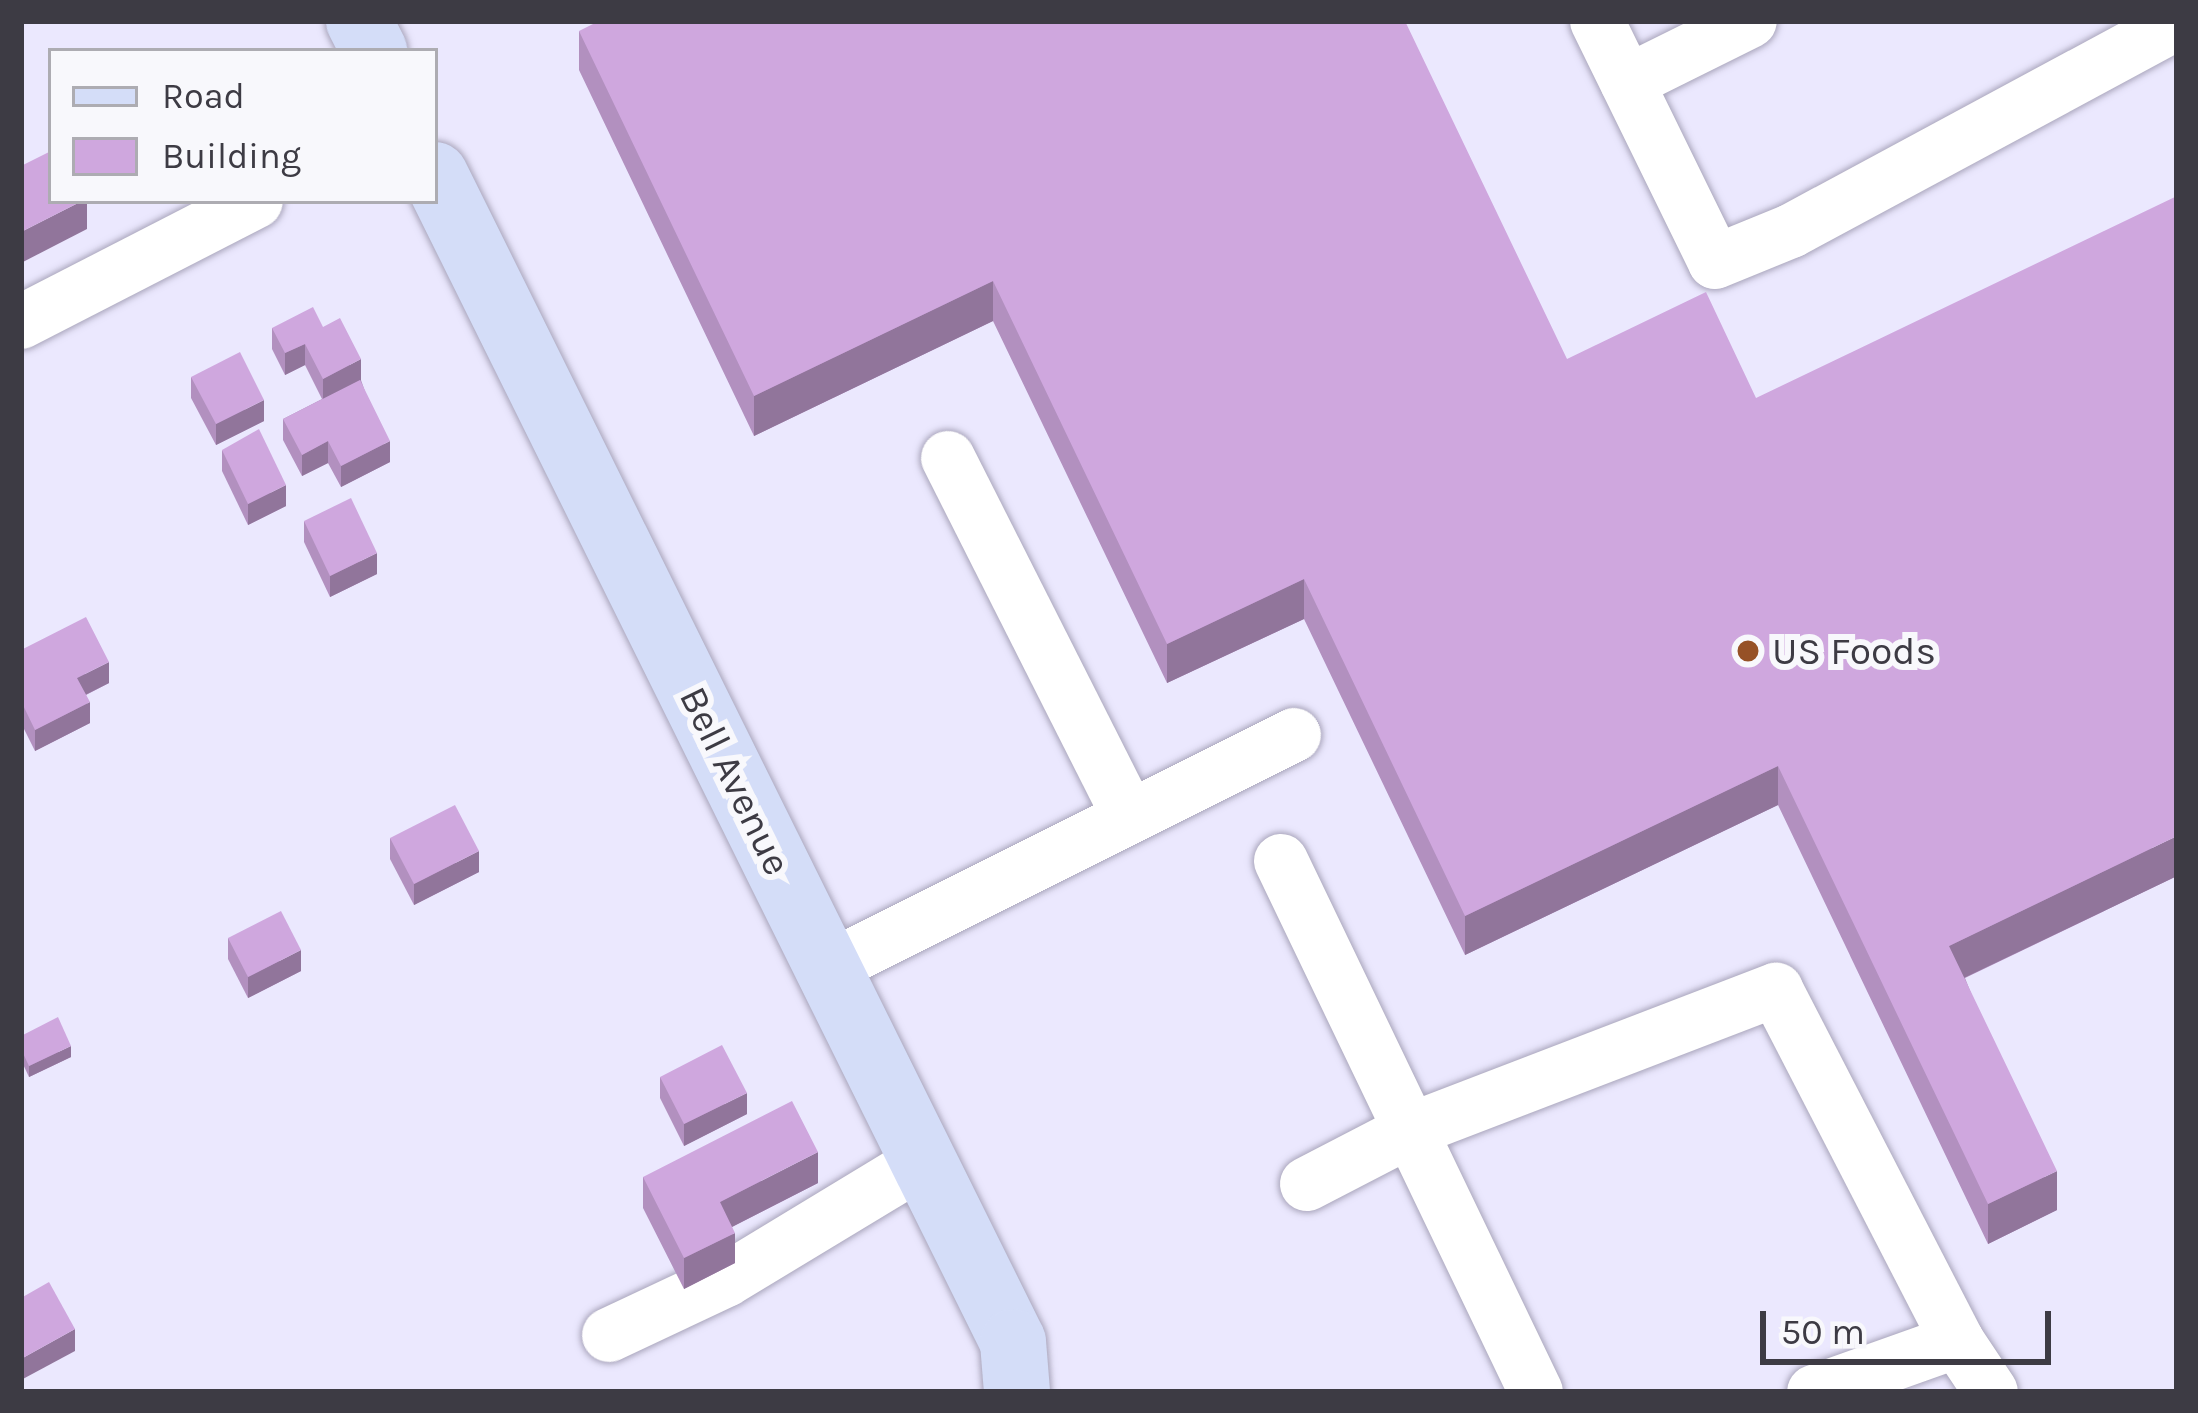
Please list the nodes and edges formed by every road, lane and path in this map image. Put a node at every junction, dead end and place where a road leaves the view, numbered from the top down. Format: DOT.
graph roads {
  1 [pos="359,21"];
  2 [pos="1597,21"];
  3 [pos="1750,21"];
  4 [pos="2177,23"];
  5 [pos="372,48"];
  6 [pos="1627,82"];
  7 [pos="438,181"];
  8 [pos="250,204"];
  9 [pos="21,322"];
  10 [pos="948,458"];
  11 [pos="1294,735"];
  12 [pos="1129,816"];
  13 [pos="1282,861"];
  14 [pos="828,968"];
  15 [pos="1413,1129"];
  16 [pos="924,1160"];
  17 [pos="1307,1184"];
  18 [pos="609,1335"];
  19 [pos="1957,1341"];
  20 [pos="1015,1367"];
  21 [pos="1987,1391"];
  22 [pos="1057,1392"];
  23 [pos="1536,1392"];
  24 [pos="1814,1392"];
  1 -- 5 [label="main road"];
  2 -- 6 [label="lane"];
  3 -- 6 [label="lane"];
  4 -- 6 [label="lane"];
  7 -- 14 [label="main road, Bell Avenue"];
  8 -- 9 [label="lane"];
  10 -- 12 [label="lane"];
  11 -- 12 [label="lane"];
  12 -- 14 [label="lane"];
  13 -- 15 [label="lane"];
  14 -- 16 [label="main road, Bell Avenue"];
  15 -- 17 [label="lane"];
  15 -- 19 [label="lane"];
  15 -- 23 [label="lane"];
  16 -- 18 [label="lane"];
  16 -- 20 [label="main road, Bell Avenue"];
  19 -- 21 [label="lane"];
  19 -- 24 [label="lane"];
  20 -- 22 [label="main road, Bell Avenue"];
}
